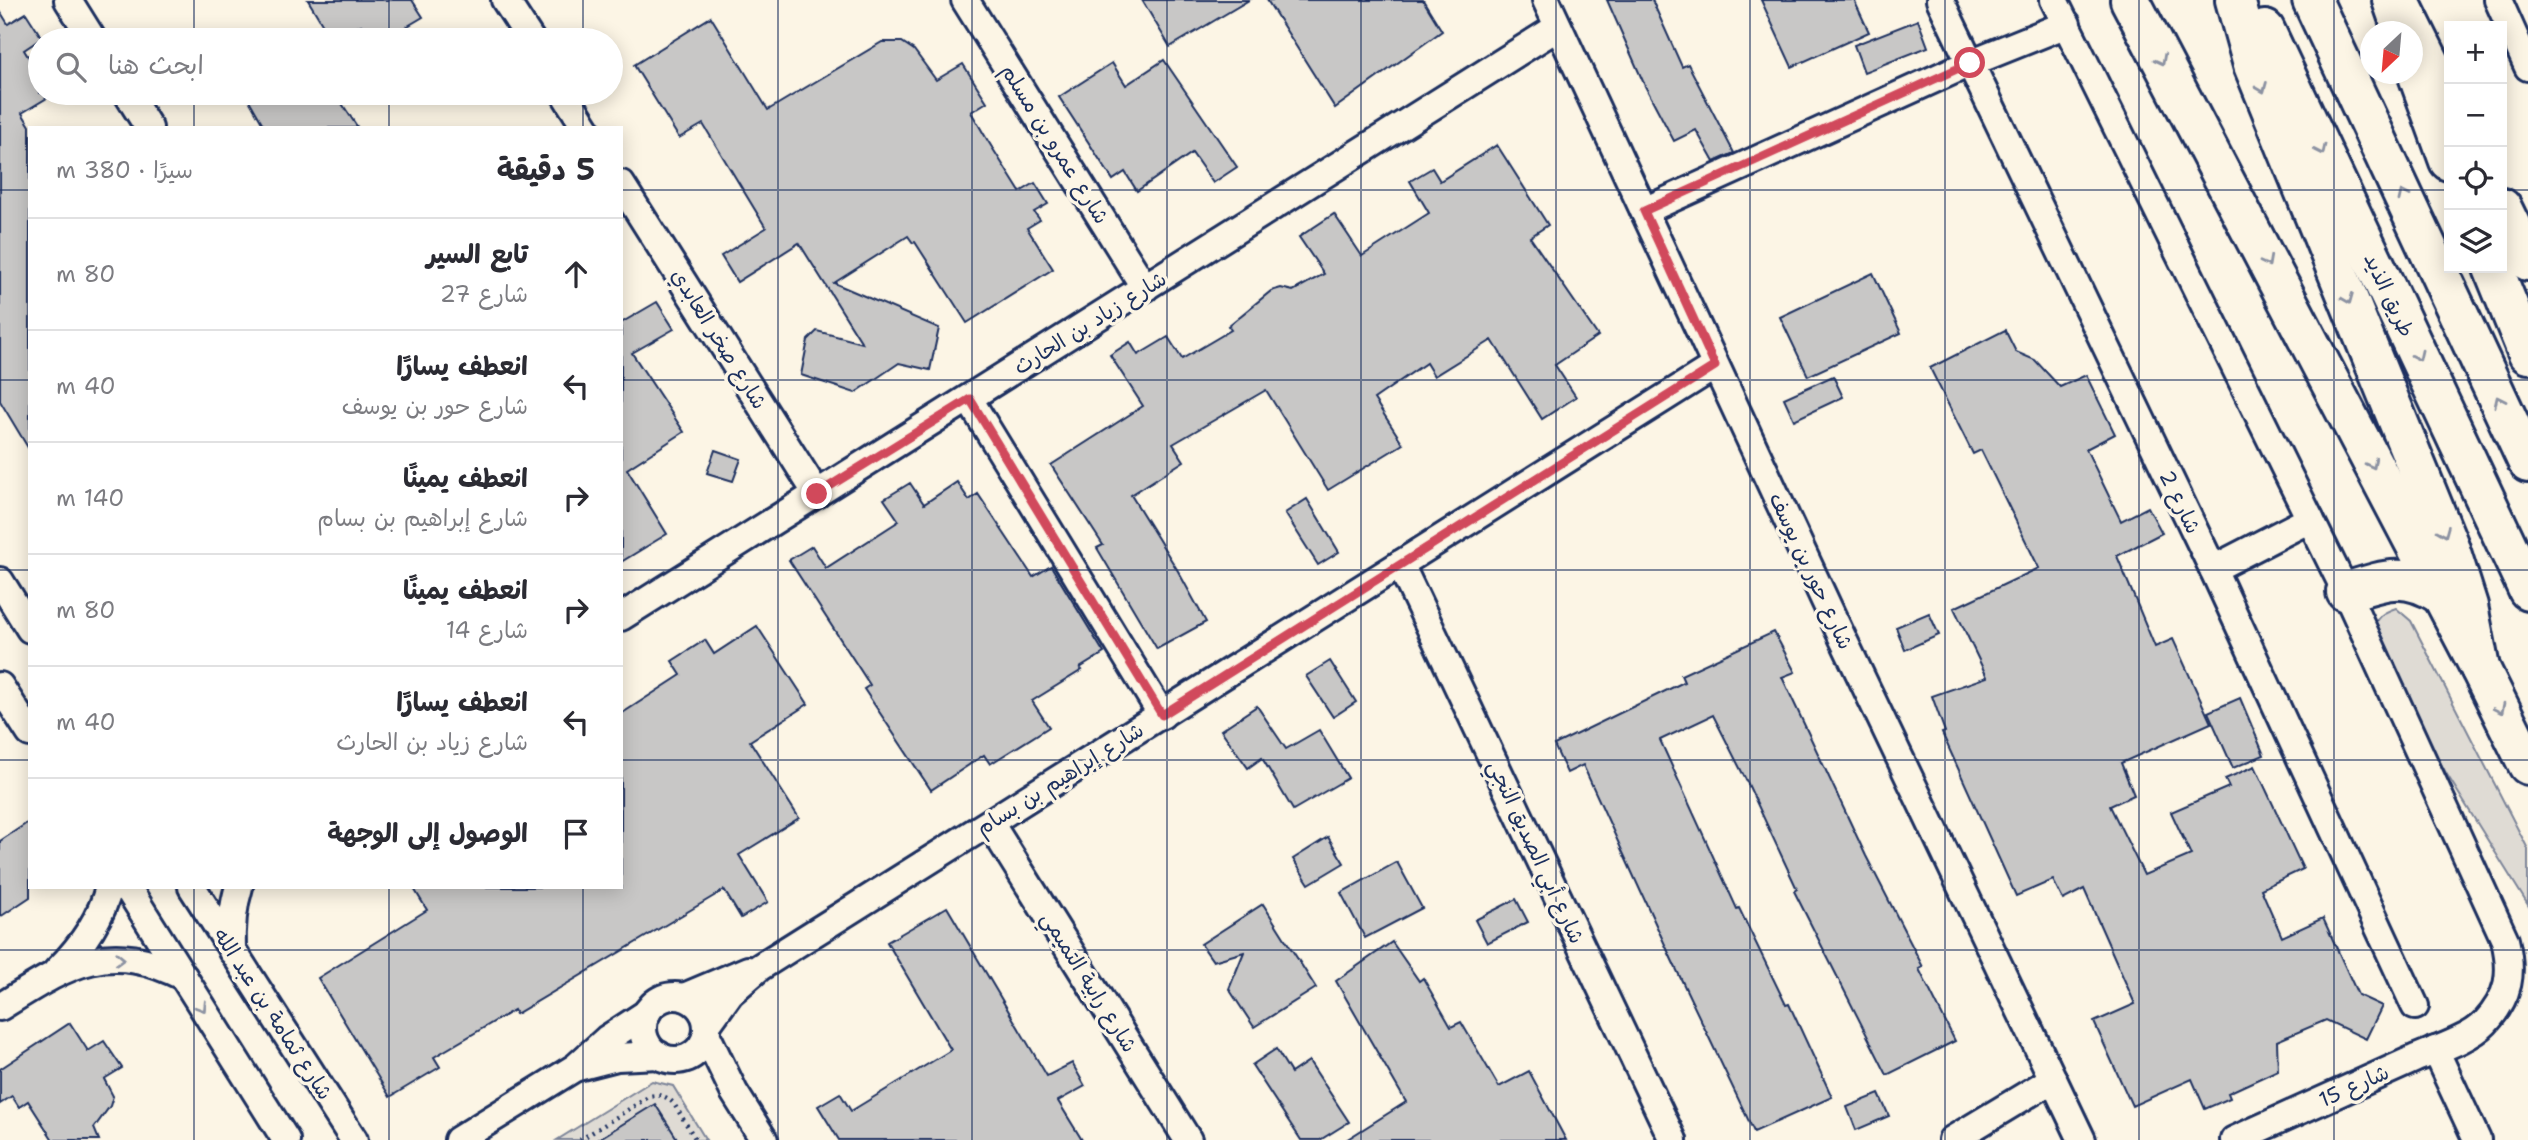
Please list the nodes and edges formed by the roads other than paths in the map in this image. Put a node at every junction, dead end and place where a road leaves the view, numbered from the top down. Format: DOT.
graph roads {
  1 [pos="68,0"];
  2 [pos="505,0"];
  3 [pos="965,0"];
  4 [pos="1546,0"];
  5 [pos="1940,0"];
  6 [pos="2054,0"];
  7 [pos="2130,0"];
  8 [pos="2235,0"];
  9 [pos="2250,0"];
  10 [pos="2312,0"];
  11 [pos="2392,0"];
  12 [pos="2399,0"];
  13 [pos="2498,0"];
  14 [pos="2399,21"];
  15 [pos="2067,24"];
  16 [pos="1558,27"];
  17 [pos="86,28"];
  18 [pos="523,28"];
  19 [pos="1970,63"];
  20 [pos="2528,68"];
  21 [pos="2422,84"];
  22 [pos="2444,91"];
  23 [pos="135,105"];
  24 [pos="572,105"];
  25 [pos="148,126"];
  26 [pos="585,126"];
  27 [pos="2444,147"];
  28 [pos="623,187"];
  29 [pos="2503,210"];
  30 [pos="1644,211"];
  31 [pos="2528,261"];
  32 [pos="2495,273"];
  33 [pos="1145,288"];
  34 [pos="2528,354"];
  35 [pos="1715,366"];
  36 [pos="970,399"];
  37 [pos="2528,463"];
  38 [pos="817,494"];
  39 [pos="2310,519"];
  40 [pos="1400,564"];
  41 [pos="2213,569"];
  42 [pos="0,581"];
  43 [pos="2528,590"];
  44 [pos="2346,592"];
  45 [pos="2440,594"];
  46 [pos="623,616"];
  47 [pos="28,626"];
  48 [pos="2480,667"];
  49 [pos="0,686"];
  50 [pos="1162,715"];
  51 [pos="28,730"];
  52 [pos="2528,765"];
  53 [pos="990,823"];
  54 [pos="108,889"];
  55 [pos="128,889"];
  56 [pos="193,889"];
  57 [pos="238,889"];
  58 [pos="232,951"];
  59 [pos="760,967"];
  60 [pos="55,972"];
  61 [pos="184,977"];
  62 [pos="684,997"];
  63 [pos="2415,1006"];
  64 [pos="0,1007"];
  65 [pos="647,1013"];
  66 [pos="707,1030"];
  67 [pos="2435,1050"];
  68 [pos="670,1057"];
  69 [pos="576,1067"];
  70 [pos="2053,1079"];
  71 [pos="757,1129"];
  72 [pos="286,1140"];
  73 [pos="354,1140"];
  74 [pos="458,1140"];
  75 [pos="1188,1140"];
  76 [pos="1673,1140"];
  77 [pos="1952,1140"];
  78 [pos="2082,1140"];
  79 [pos="2234,1140"];
  80 [pos="2477,1140"];
  1 -- 17 [label="street"];
  2 -- 18 [label="street"];
  3 -- 33 [label="street, شارع عمرو بن مسلم"];
  4 -- 16 [label="street, شارع حور بن يوسف"];
  5 -- 19 [label="street, شارع 2"];
  6 -- 15 [label="street, شارع 15"];
  7 -- 45 [label="main road, one-way"];
  8 -- 48 [label="main road, one-way"];
  9 -- 43 [label="main road, طريق الذيد, one-way"];
  37 -- 10 [label="main road, one-way"];
  11 -- 14 [label="main road"];
  12 -- 22 [label="main road"];
  13 -- 20 [label="street"];
  15 -- 19 [label="street"];
  15 -- 39 [label="street, شارع 15"];
  16 -- 30 [label="street, شارع حور بن يوسف"];
  16 -- 33 [label="street, شارع زياد بن الحارث"];
  19 -- 30 [label="street"];
  19 -- 41 [label="street, شارع 2"];
  21 -- 27 [label="main road"];
  23 -- 25 [label="street"];
  24 -- 26 [label="street"];
  28 -- 38 [label="street, شارع صخر العابدي"];
  29 -- 31 [label="main road"];
  30 -- 35 [label="street, شارع حور بن يوسف"];
  32 -- 34 [label="main road"];
  33 -- 36 [label="street, شارع زياد بن الحارث"];
  35 -- 40 [label="street, شارع إبراهيم بن بسام"];
  35 -- 70 [label="street, شارع حور بن يوسف"];
  36 -- 38 [label="street, شارع زياد بن الحارث"];
  36 -- 50 [label="street"];
  38 -- 46 [label="street, شارع زياد بن الحارث"];
  39 -- 41 [label="street"];
  39 -- 44 [label="street, شارع 15"];
  40 -- 50 [label="street, شارع إبراهيم بن بسام"];
  40 -- 76 [label="street, شارع أبي الصديق النجي"];
  41 -- 63 [label="street, شارع 2"];
  42 -- 47 [label="street"];
  44 -- 45 [label="main road"];
  44 -- 67 [label="street, شارع 15"];
  45 -- 48 [label="main road"];
  48 -- 52 [label="main road, one-way"];
  49 -- 51 [label="street"];
  50 -- 53 [label="street, شارع إبراهيم بن بسام"];
  53 -- 59 [label="street, شارع إبراهيم بن بسام"];
  53 -- 75 [label="street, شارع رابية التميمي"];
  54 -- 60 [label="street"];
  55 -- 61 [label="street"];
  56 -- 58 [label="street, شارع ثمامة بن عبد الله"];
  57 -- 58 [label="street"];
  58 -- 73 [label="street, شارع ثمامة بن عبد الله"];
  59 -- 62 [label="street, شارع إبراهيم بن بسام"];
  59 -- 66 [label="street, شارع إبراهيم بن بسام"];
  60 -- 61 [label="street, one-way"];
  60 -- 64 [label="street"];
  61 -- 72 [label="street, one-way"];
  62 -- 65 [label="street"];
  62 -- 66 [label="street"];
  65 -- 68 [label="street"];
  65 -- 69 [label="street"];
  66 -- 68 [label="street"];
  66 -- 71 [label="street"];
  67 -- 79 [label="street, شارع 15"];
  67 -- 80 [label="street"];
  68 -- 69 [label="street"];
  68 -- 71 [label="street"];
  69 -- 74 [label="street"];
  70 -- 77 [label="street"];
  70 -- 78 [label="street, شارع حور بن يوسف"];
}
